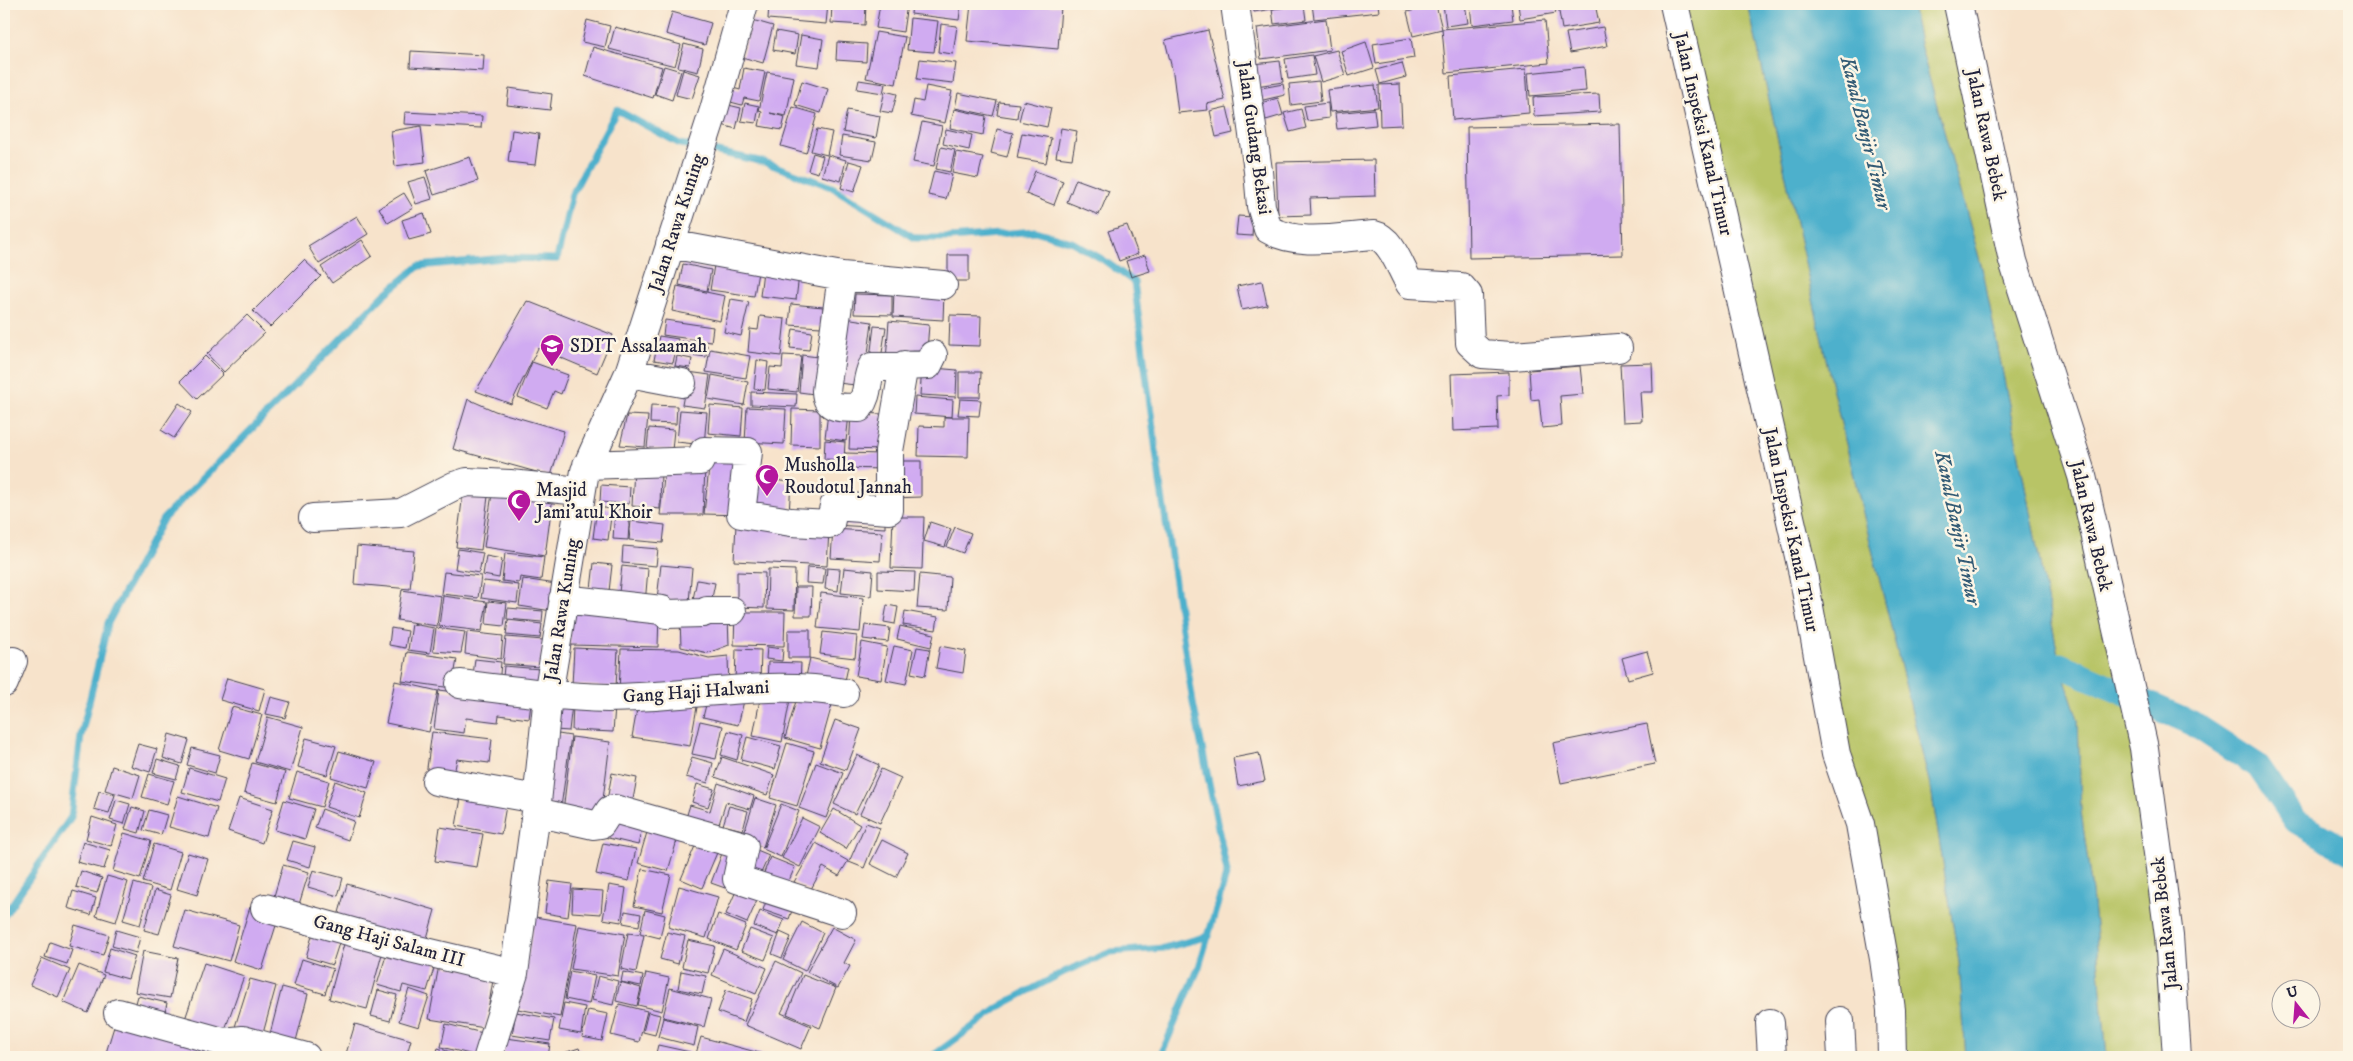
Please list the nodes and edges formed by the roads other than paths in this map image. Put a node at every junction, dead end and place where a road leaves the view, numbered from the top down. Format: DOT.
graph roads {
  1 [pos="744,4"];
  2 [pos="1234,4"];
  3 [pos="1674,4"];
  4 [pos="1958,4"];
  5 [pos="670,244"];
  6 [pos="842,276"];
  7 [pos="943,284"];
  8 [pos="1618,348"];
  9 [pos="933,355"];
  10 [pos="904,365"];
  11 [pos="628,373"];
  12 [pos="682,383"];
  13 [pos="587,465"];
  14 [pos="580,491"];
  15 [pos="313,518"];
  16 [pos="563,599"];
  17 [pos="732,611"];
  18 [pos="460,684"];
  19 [pos="844,693"];
  20 [pos="548,695"];
  21 [pos="436,782"];
  22 [pos="536,806"];
  23 [pos="265,908"];
  24 [pos="842,913"];
  25 [pos="514,973"];
  26 [pos="118,1013"];
  27 [pos="1840,1022"];
  28 [pos="1770,1023"];
  29 [pos="306,1057"];
  30 [pos="488,1057"];
  31 [pos="1772,1057"];
  32 [pos="1842,1057"];
  33 [pos="1892,1057"];
  34 [pos="2177,1057"];
  1 -- 5 [label="street, Jalan Rawa Kuning"];
  2 -- 8 [label="street, Jalan Gudang Bekasi"];
  3 -- 33 [label="street, Jalan Inspeksi Kanal Timur"];
  4 -- 34 [label="street, Jalan Rawa Bebek"];
  5 -- 6 [label="street"];
  5 -- 11 [label="street, Jalan Rawa Kuning"];
  6 -- 7 [label="street"];
  6 -- 10 [label="street"];
  9 -- 10 [label="street"];
  10 -- 13 [label="street"];
  11 -- 12 [label="street"];
  11 -- 13 [label="street, Jalan Rawa Kuning"];
  13 -- 14 [label="street, Jalan Rawa Kuning"];
  14 -- 15 [label="street"];
  14 -- 16 [label="street, Jalan Rawa Kuning"];
  16 -- 17 [label="street"];
  16 -- 20 [label="street, Jalan Rawa Kuning"];
  18 -- 20 [label="street, Gang Haji Halwani"];
  19 -- 20 [label="street, Gang Haji Halwani"];
  20 -- 22 [label="street, Jalan Rawa Kuning"];
  21 -- 22 [label="street"];
  22 -- 24 [label="street"];
  22 -- 25 [label="street, Jalan Rawa Kuning"];
  23 -- 25 [label="street, Gang Haji Salam III"];
  25 -- 30 [label="street, Jalan Rawa Kuning"];
  26 -- 29 [label="street"];
  27 -- 32 [label="street"];
  28 -- 31 [label="street"];
}
